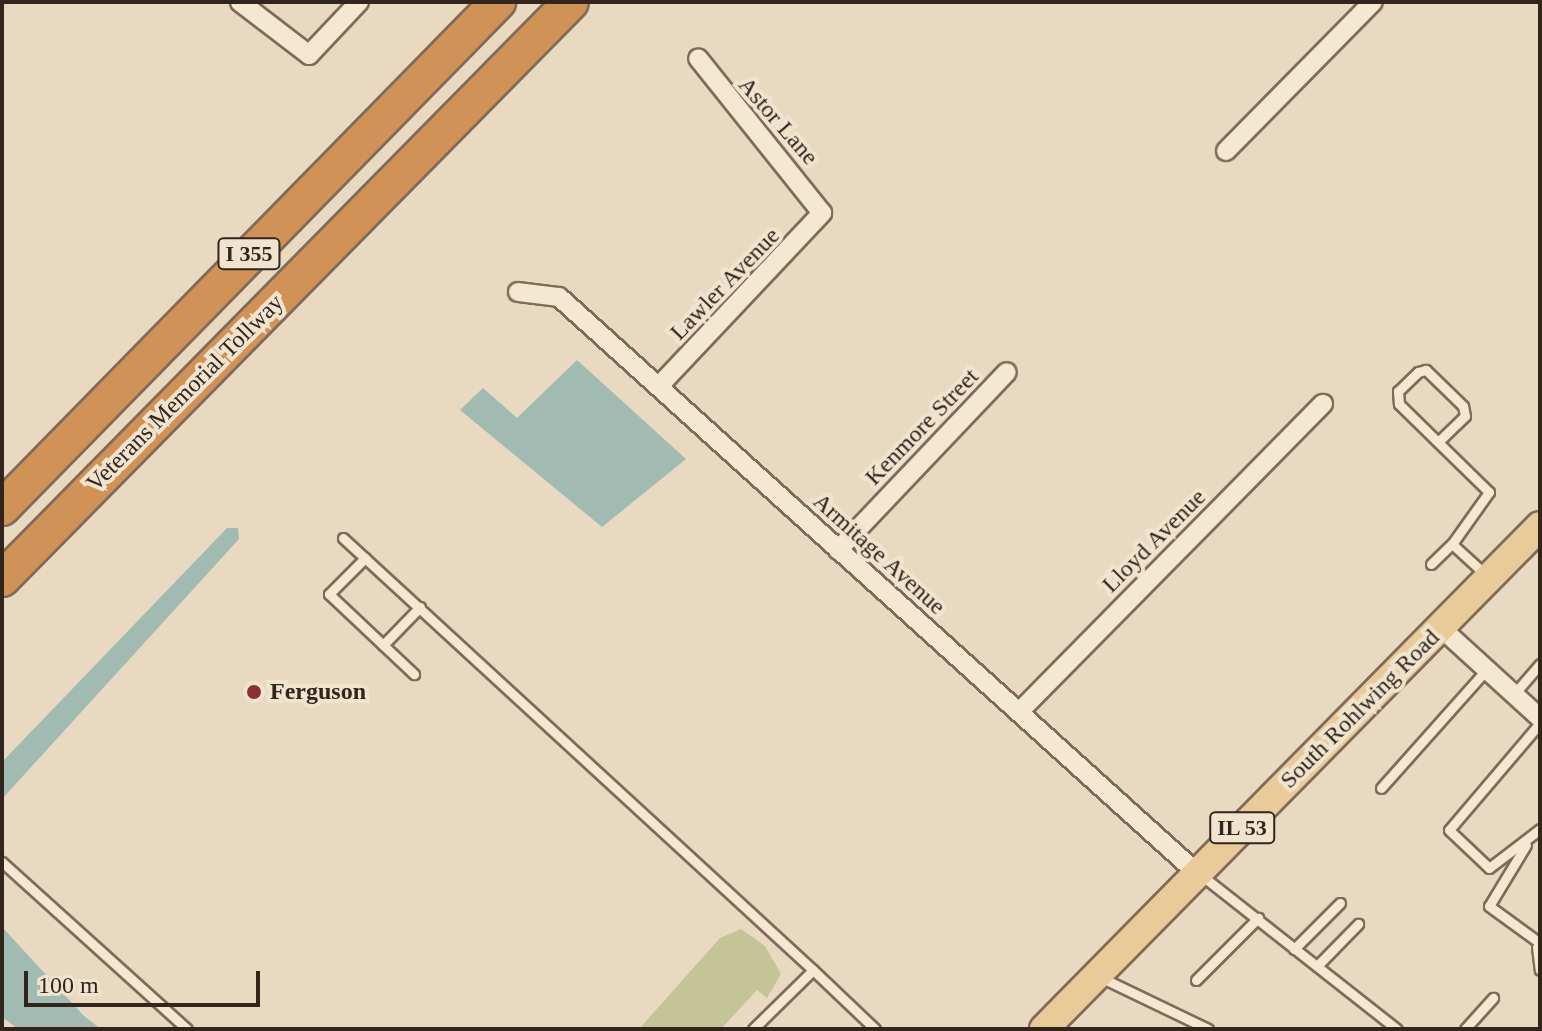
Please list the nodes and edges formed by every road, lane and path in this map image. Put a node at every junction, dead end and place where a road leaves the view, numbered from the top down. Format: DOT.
graph roads {
  1 [pos="240,2"];
  2 [pos="359,2"];
  3 [pos="498,2"];
  4 [pos="571,2"];
  5 [pos="1373,2"];
  6 [pos="698,58"];
  7 [pos="1226,151"];
  8 [pos="822,213"];
  9 [pos="518,292"];
  10 [pos="1007,372"];
  11 [pos="659,386"];
  12 [pos="1323,404"];
  13 [pos="145,434"];
  14 [pos="1438,442"];
  15 [pos="2,508"];
  16 [pos="1540,526"];
  17 [pos="343,538"];
  18 [pos="1452,544"];
  19 [pos="838,550"];
  20 [pos="365,558"];
  21 [pos="1431,564"];
  22 [pos="1489,577"];
  23 [pos="2,579"];
  24 [pos="2,601"];
  25 [pos="420,607"];
  26 [pos="1440,627"];
  27 [pos="383,645"];
  28 [pos="1540,664"];
  29 [pos="1487,669"];
  30 [pos="414,674"];
  31 [pos="1514,694"];
  32 [pos="1019,712"];
  33 [pos="1540,720"];
  34 [pos="1381,788"];
  35 [pos="1540,829"];
  36 [pos="1526,845"];
  37 [pos="2,862"];
  38 [pos="1198,874"];
  39 [pos="1340,903"];
  40 [pos="1258,918"];
  41 [pos="1358,924"];
  42 [pos="1538,945"];
  43 [pos="1294,949"];
  44 [pos="1317,966"];
  45 [pos="813,970"];
  46 [pos="1540,970"];
  47 [pos="1097,976"];
  48 [pos="1196,980"];
  49 [pos="1493,998"];
  50 [pos="187,1029"];
  51 [pos="753,1029"];
  52 [pos="875,1029"];
  53 [pos="1044,1029"];
  54 [pos="1208,1029"];
  55 [pos="1397,1029"];
  56 [pos="1465,1029"];
  1 -- 2 [label="street"];
  3 -- 15 [label="highway, Veterans Memorial Tollway / I 355"];
  4 -- 13 [label="highway, Veterans Memorial Tollway / I 355"];
  5 -- 7 [label="street"];
  6 -- 8 [label="street, Astor Lane"];
  8 -- 11 [label="street, Lawler Avenue"];
  9 -- 11 [label="street, Armitage Avenue"];
  10 -- 19 [label="street, Kenmore Street"];
  11 -- 19 [label="street, Armitage Avenue"];
  12 -- 32 [label="street, Lloyd Avenue"];
  13 -- 23 [label="highway, Veterans Memorial Tollway / I 355"];
  13 -- 24 [label="highway"];
  14 -- 14 [label="lane"];
  14 -- 18 [label="lane"];
  16 -- 22 [label="main road, South Rohlwing Road / IL 53"];
  17 -- 20 [label="lane"];
  18 -- 21 [label="lane"];
  18 -- 22 [label="lane"];
  19 -- 32 [label="street, Armitage Avenue"];
  20 -- 25 [label="lane"];
  20 -- 27 [label="lane"];
  22 -- 26 [label="main road, South Rohlwing Road / IL 53"];
  25 -- 27 [label="lane"];
  25 -- 45 [label="lane"];
  26 -- 29 [label="street"];
  26 -- 38 [label="main road, South Rohlwing Road / IL 53"];
  27 -- 30 [label="lane"];
  28 -- 31 [label="lane"];
  29 -- 31 [label="street"];
  29 -- 34 [label="lane"];
  31 -- 33 [label="street"];
  32 -- 38 [label="street, Armitage Avenue"];
  33 -- 36 [label="lane"];
  35 -- 36 [label="lane"];
  36 -- 42 [label="lane"];
  37 -- 50 [label="lane"];
  38 -- 40 [label="lane"];
  38 -- 47 [label="main road, South Rohlwing Road / IL 53"];
  39 -- 43 [label="lane"];
  40 -- 43 [label="lane"];
  40 -- 48 [label="lane"];
  41 -- 44 [label="lane"];
  42 -- 46 [label="lane"];
  43 -- 44 [label="lane"];
  44 -- 55 [label="lane"];
  45 -- 51 [label="lane"];
  45 -- 52 [label="lane"];
  47 -- 53 [label="main road, South Rohlwing Road / IL 53"];
  47 -- 54 [label="lane"];
  49 -- 56 [label="lane"];
}
